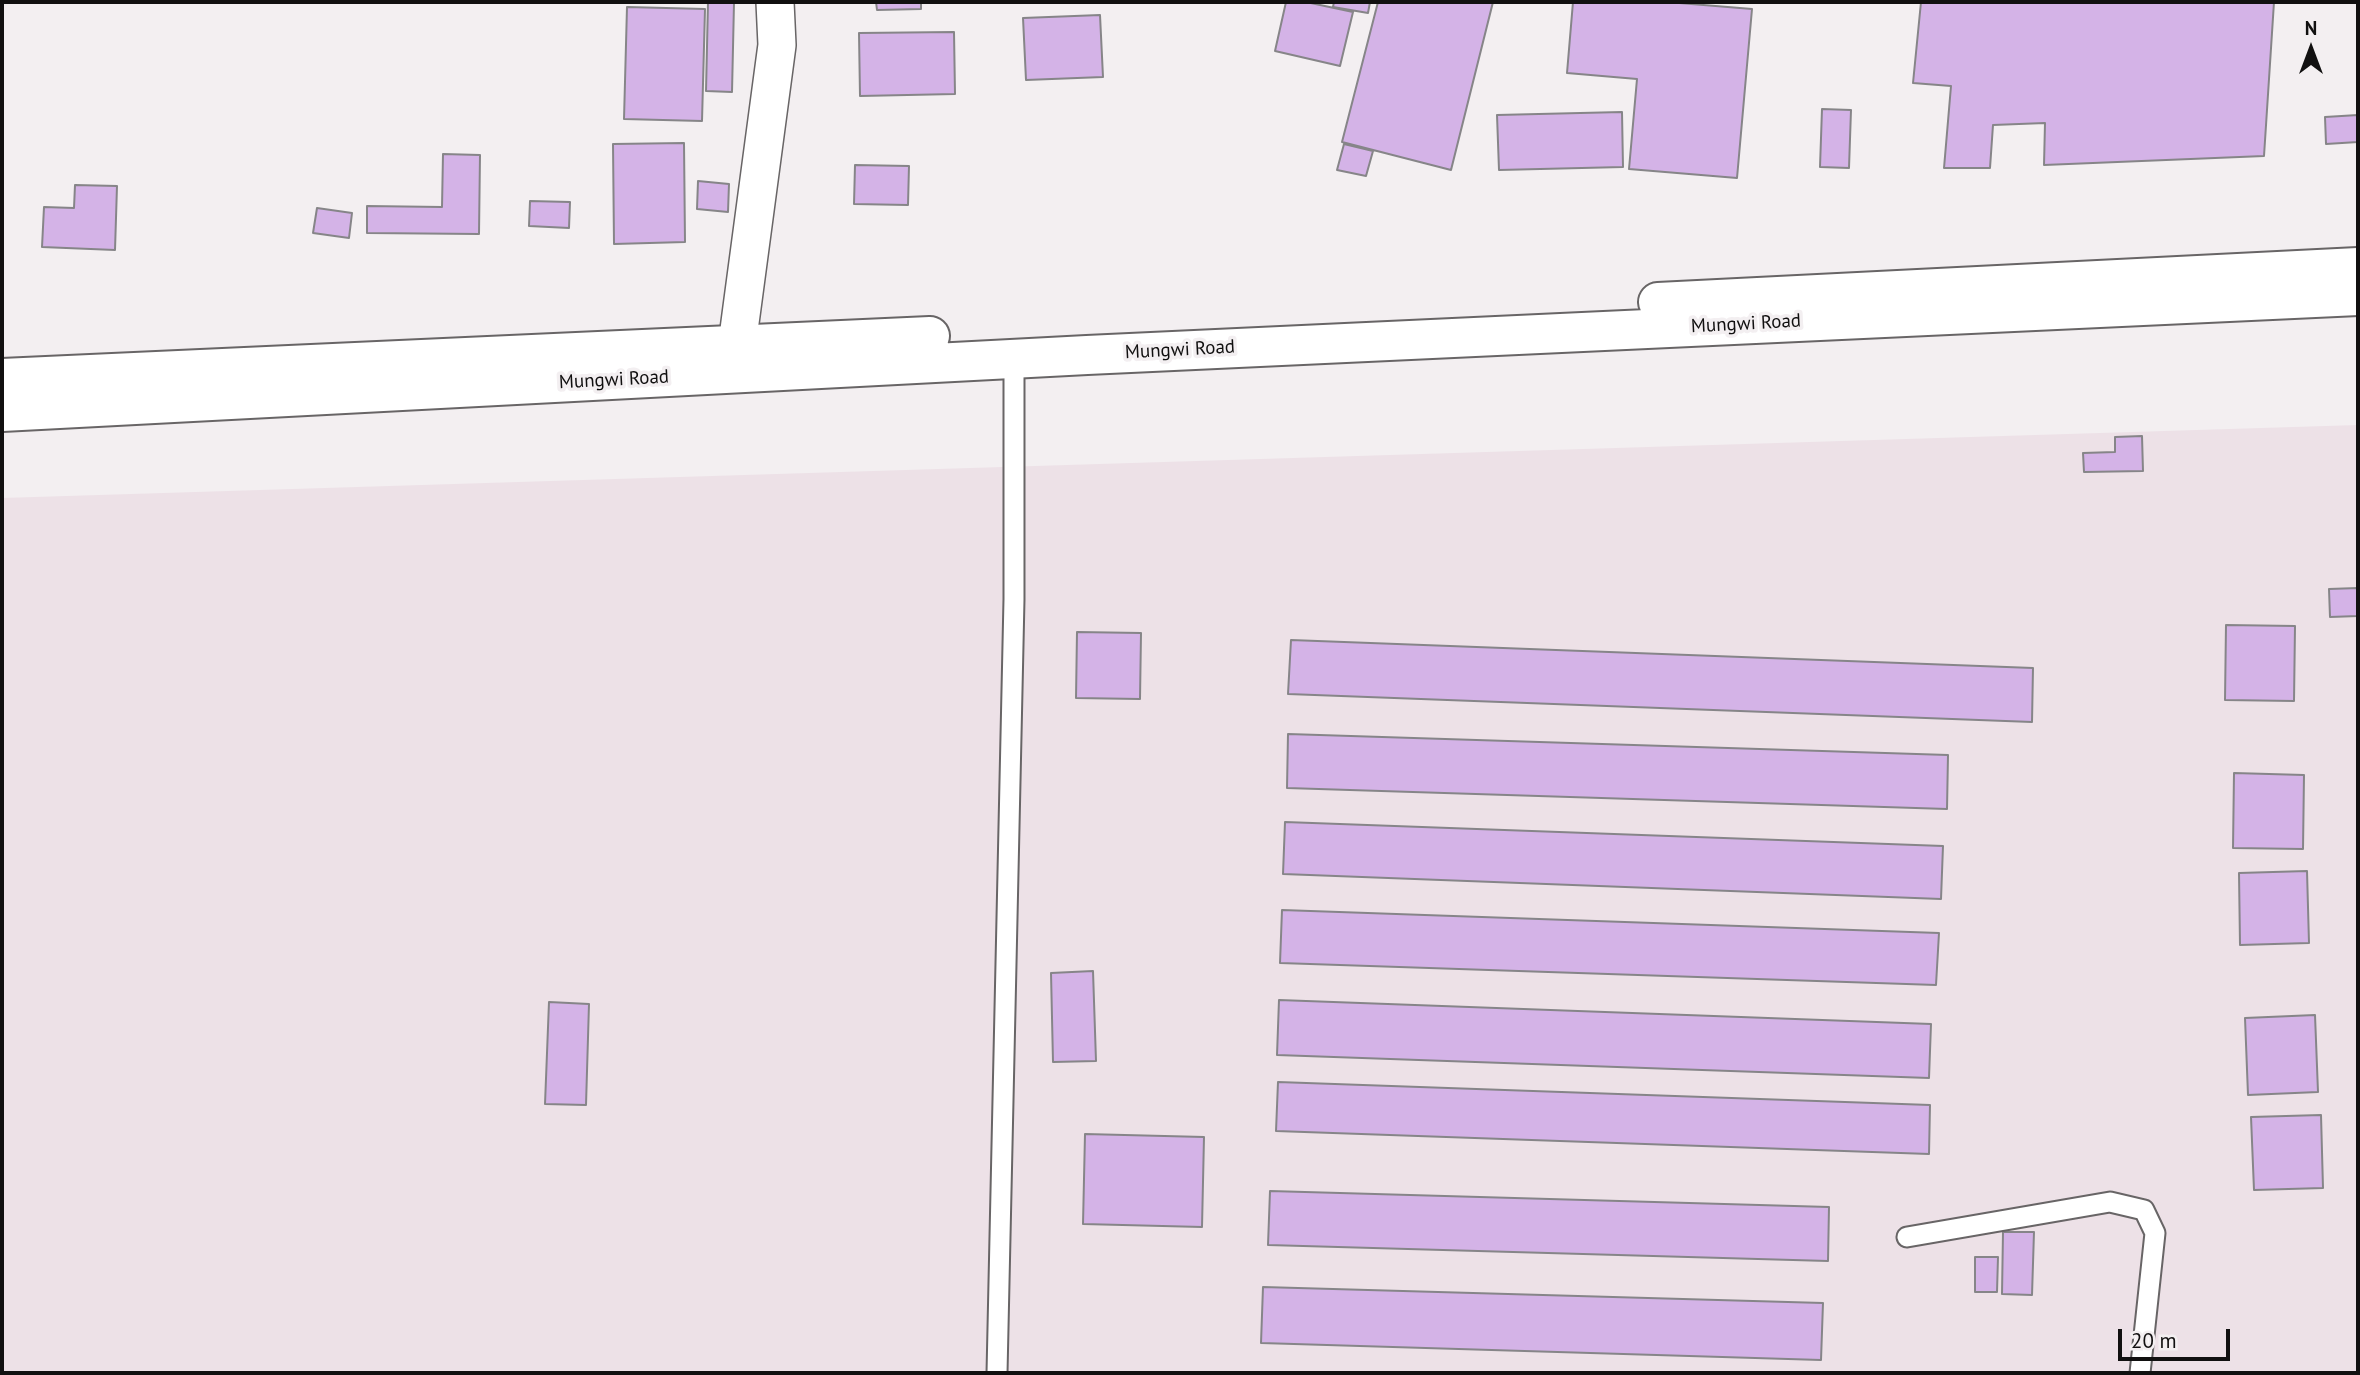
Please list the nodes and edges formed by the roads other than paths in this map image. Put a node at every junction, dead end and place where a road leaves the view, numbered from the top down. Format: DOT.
graph roads {
  1 [pos="775,2"];
  2 [pos="2358,267"];
  3 [pos="2358,296"];
  4 [pos="737,345"];
  5 [pos="1014,358"];
  6 [pos="2,378"];
  7 [pos="2,412"];
  8 [pos="1907,1237"];
  9 [pos="997,1373"];
  10 [pos="2140,1373"];
  1 -- 4 [label="street"];
  2 -- 4 [label="main road, Mungwi Road"];
  3 -- 5 [label="main road, Mungwi Road"];
  4 -- 6 [label="main road, Mungwi Road"];
  5 -- 7 [label="main road, Mungwi Road"];
  5 -- 9 [label="lane"];
  8 -- 10 [label="lane"];
}
